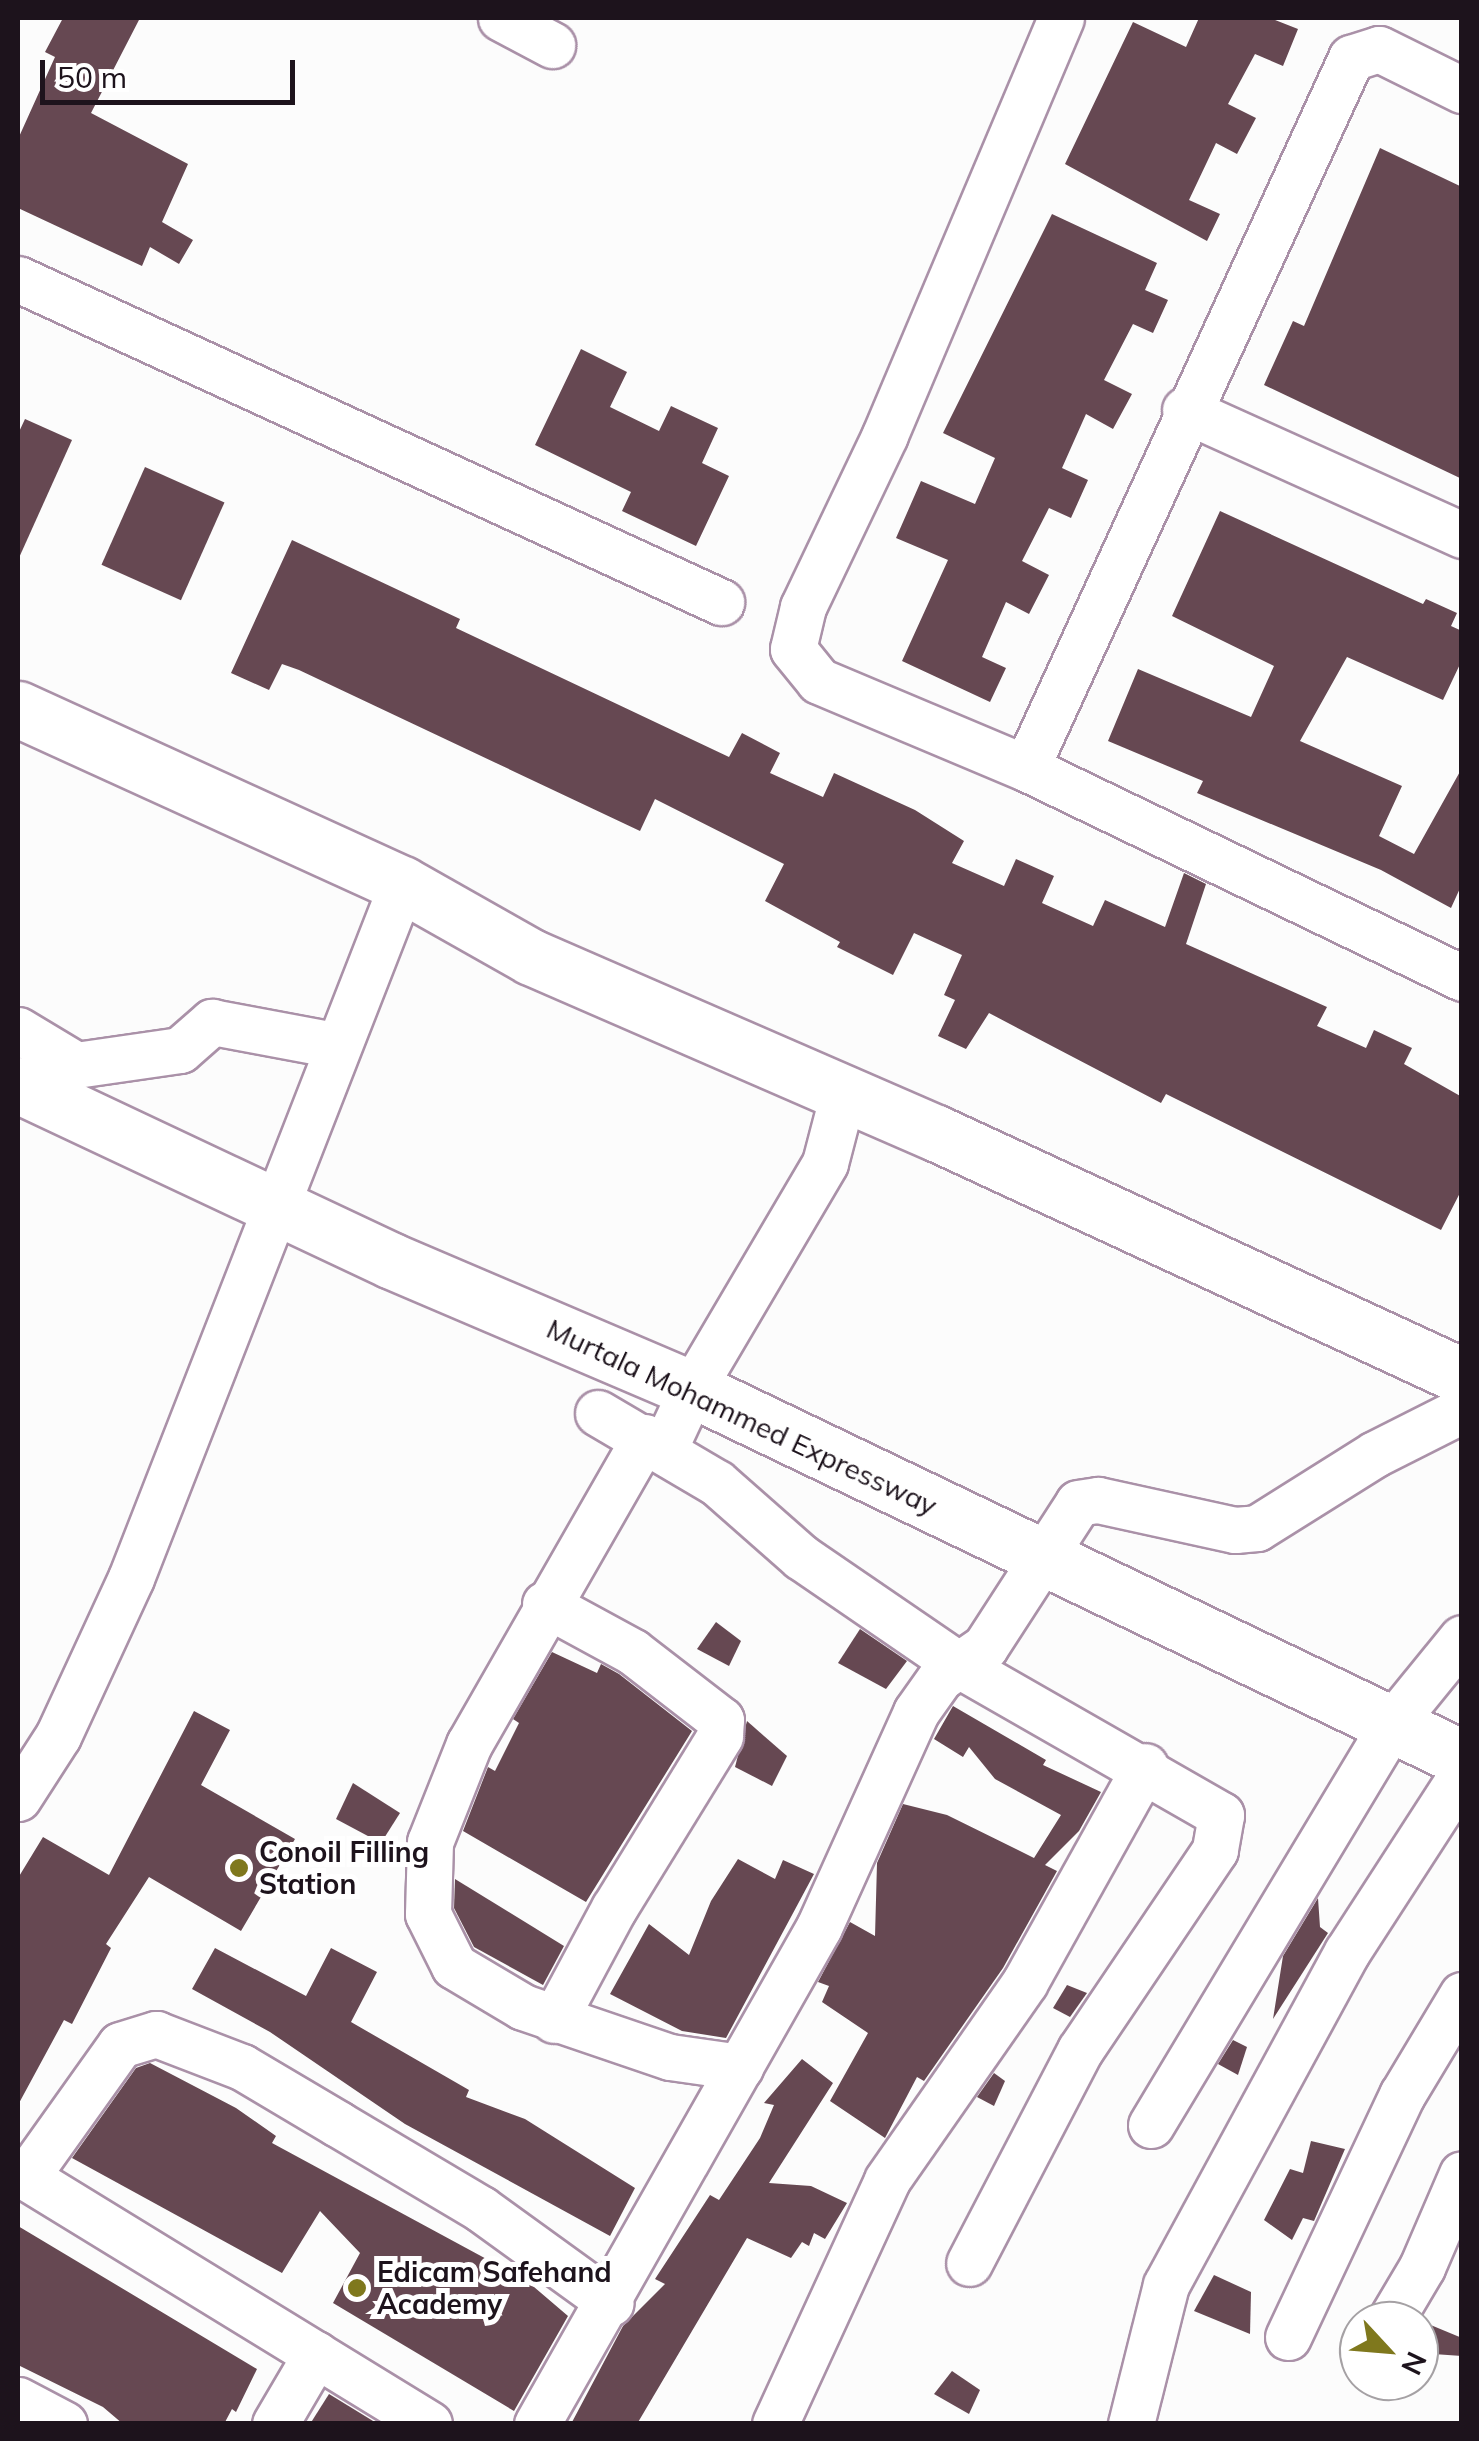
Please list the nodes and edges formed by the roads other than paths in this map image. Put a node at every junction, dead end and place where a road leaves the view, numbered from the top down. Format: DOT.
graph roads {
  1 [pos="501,18"];
  2 [pos="1061,18"];
  3 [pos="552,45"];
  4 [pos="1462,90"];
  5 [pos="18,279"];
  6 [pos="1185,410"];
  7 [pos="1462,534"];
  8 [pos="721,602"];
  9 [pos="18,709"];
  10 [pos="1026,768"];
  11 [pos="402,884"];
  12 [pos="1462,978"];
  13 [pos="18,1030"];
  14 [pos="334,1045"];
  15 [pos="18,1085"];
  16 [pos="843,1094"];
  17 [pos="280,1208"];
  18 [pos="1462,1376"];
  19 [pos="692,1389"];
  20 [pos="1462,1410"];
  21 [pos="598,1413"];
  22 [pos="654,1443"];
  23 [pos="1042,1558"];
  24 [pos="544,1604"];
  25 [pos="1462,1638"];
  26 [pos="959,1665"];
  27 [pos="1392,1725"];
  28 [pos="1462,1758"];
  29 [pos="1144,1766"];
  30 [pos="1462,1774"];
  31 [pos="18,1798"];
  32 [pos="1462,1996"];
  33 [pos="554,2020"];
  34 [pos="740,2067"];
  35 [pos="1152,2125"];
  36 [pos="1462,2174"];
  37 [pos="22,2175"];
  38 [pos="969,2263"];
  39 [pos="1402,2301"];
  40 [pos="610,2302"];
  41 [pos="1288,2336"];
  42 [pos="316,2354"];
  43 [pos="18,2400"];
  44 [pos="64,2424"];
  45 [pos="275,2424"];
  46 [pos="429,2424"];
  47 [pos="537,2424"];
  48 [pos="775,2424"];
  49 [pos="1131,2424"];
  1 -- 3 [label="street"];
  2 -- 10 [label="street"];
  4 -- 6 [label="street"];
  5 -- 8 [label="street"];
  6 -- 7 [label="street"];
  6 -- 10 [label="street"];
  9 -- 11 [label="main road"];
  10 -- 12 [label="street"];
  11 -- 14 [label="street"];
  11 -- 16 [label="main road"];
  13 -- 14 [label="street"];
  14 -- 17 [label="street"];
  15 -- 17 [label="main road, Murtala Mohammed Expressway"];
  16 -- 18 [label="main road"];
  16 -- 19 [label="street"];
  17 -- 19 [label="main road, Murtala Mohammed Expressway"];
  17 -- 31 [label="street"];
  19 -- 22 [label="street"];
  19 -- 23 [label="main road, Murtala Mohammed Expressway"];
  20 -- 23 [label="street"];
  21 -- 22 [label="street"];
  22 -- 24 [label="street"];
  22 -- 26 [label="street"];
  23 -- 26 [label="street"];
  23 -- 27 [label="main road, Murtala Mohammed Expressway"];
  24 -- 33 [label="street"];
  24 -- 33 [label="street"];
  25 -- 27 [label="street"];
  26 -- 29 [label="street"];
  26 -- 34 [label="street"];
  27 -- 28 [label="main road, Murtala Mohammed Expressway"];
  27 -- 35 [label="street"];
  29 -- 38 [label="street"];
  29 -- 48 [label="street"];
  30 -- 49 [label="street"];
  32 -- 41 [label="street"];
  33 -- 34 [label="street"];
  34 -- 40 [label="street"];
  36 -- 39 [label="street"];
  37 -- 40 [label="street"];
  37 -- 42 [label="street"];
  40 -- 47 [label="street"];
  42 -- 45 [label="street"];
  42 -- 46 [label="street"];
  43 -- 44 [label="street"];
}
